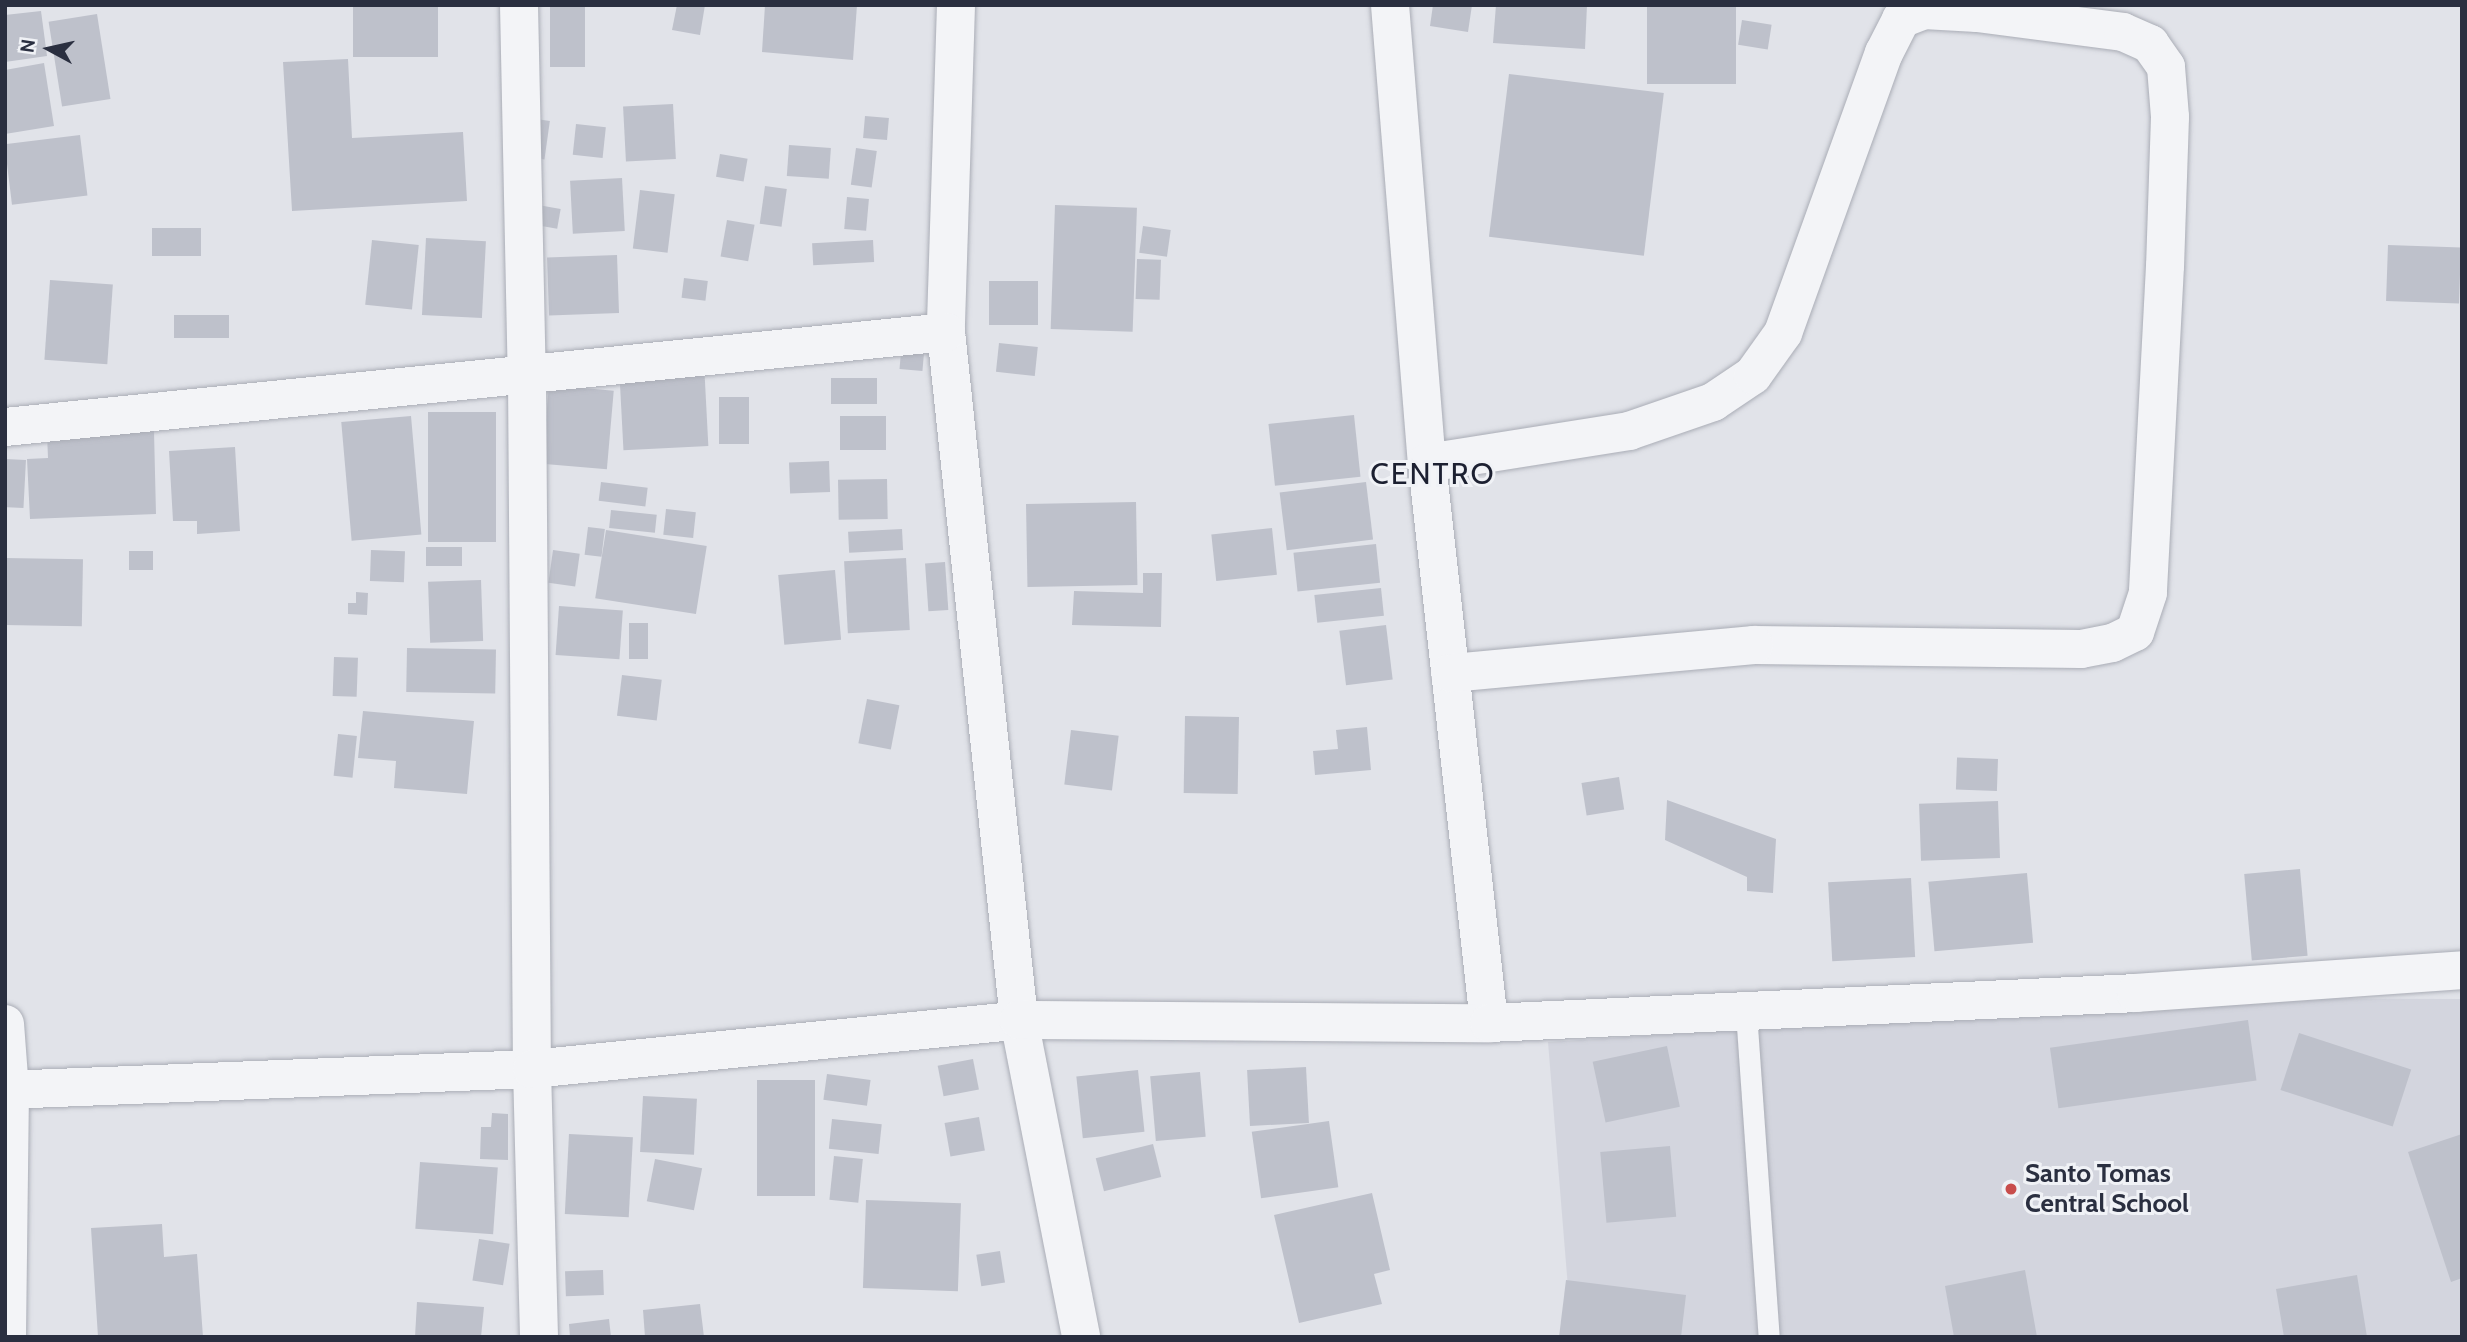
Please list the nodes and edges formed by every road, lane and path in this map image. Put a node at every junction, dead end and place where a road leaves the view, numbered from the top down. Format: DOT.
graph roads {
  1 [pos="519,5"];
  2 [pos="956,5"];
  3 [pos="1390,5"];
  4 [pos="946,332"];
  5 [pos="527,377"];
  6 [pos="5,427"];
  7 [pos="1427,463"];
  8 [pos="1450,673"];
  9 [pos="2462,970"];
  10 [pos="1746,1012"];
  11 [pos="1019,1020"];
  12 [pos="1489,1023"];
  13 [pos="5,1024"];
  14 [pos="531,1069"];
  15 [pos="8,1090"];
  16 [pos="7,1337"];
  17 [pos="539,1337"];
  18 [pos="1081,1337"];
  19 [pos="1769,1337"];
  1 -- 5 [label="street"];
  2 -- 4 [label="street"];
  3 -- 7 [label="street"];
  4 -- 5 [label="street"];
  4 -- 11 [label="street"];
  5 -- 6 [label="street"];
  5 -- 14 [label="street"];
  7 -- 8 [label="street"];
  7 -- 8 [label="street"];
  8 -- 12 [label="street"];
  9 -- 10 [label="street"];
  10 -- 12 [label="street"];
  10 -- 19 [label="lane"];
  11 -- 12 [label="street"];
  11 -- 14 [label="street"];
  11 -- 18 [label="street"];
  13 -- 15 [label="street"];
  14 -- 15 [label="street"];
  14 -- 17 [label="street"];
  15 -- 16 [label="street"];
}
